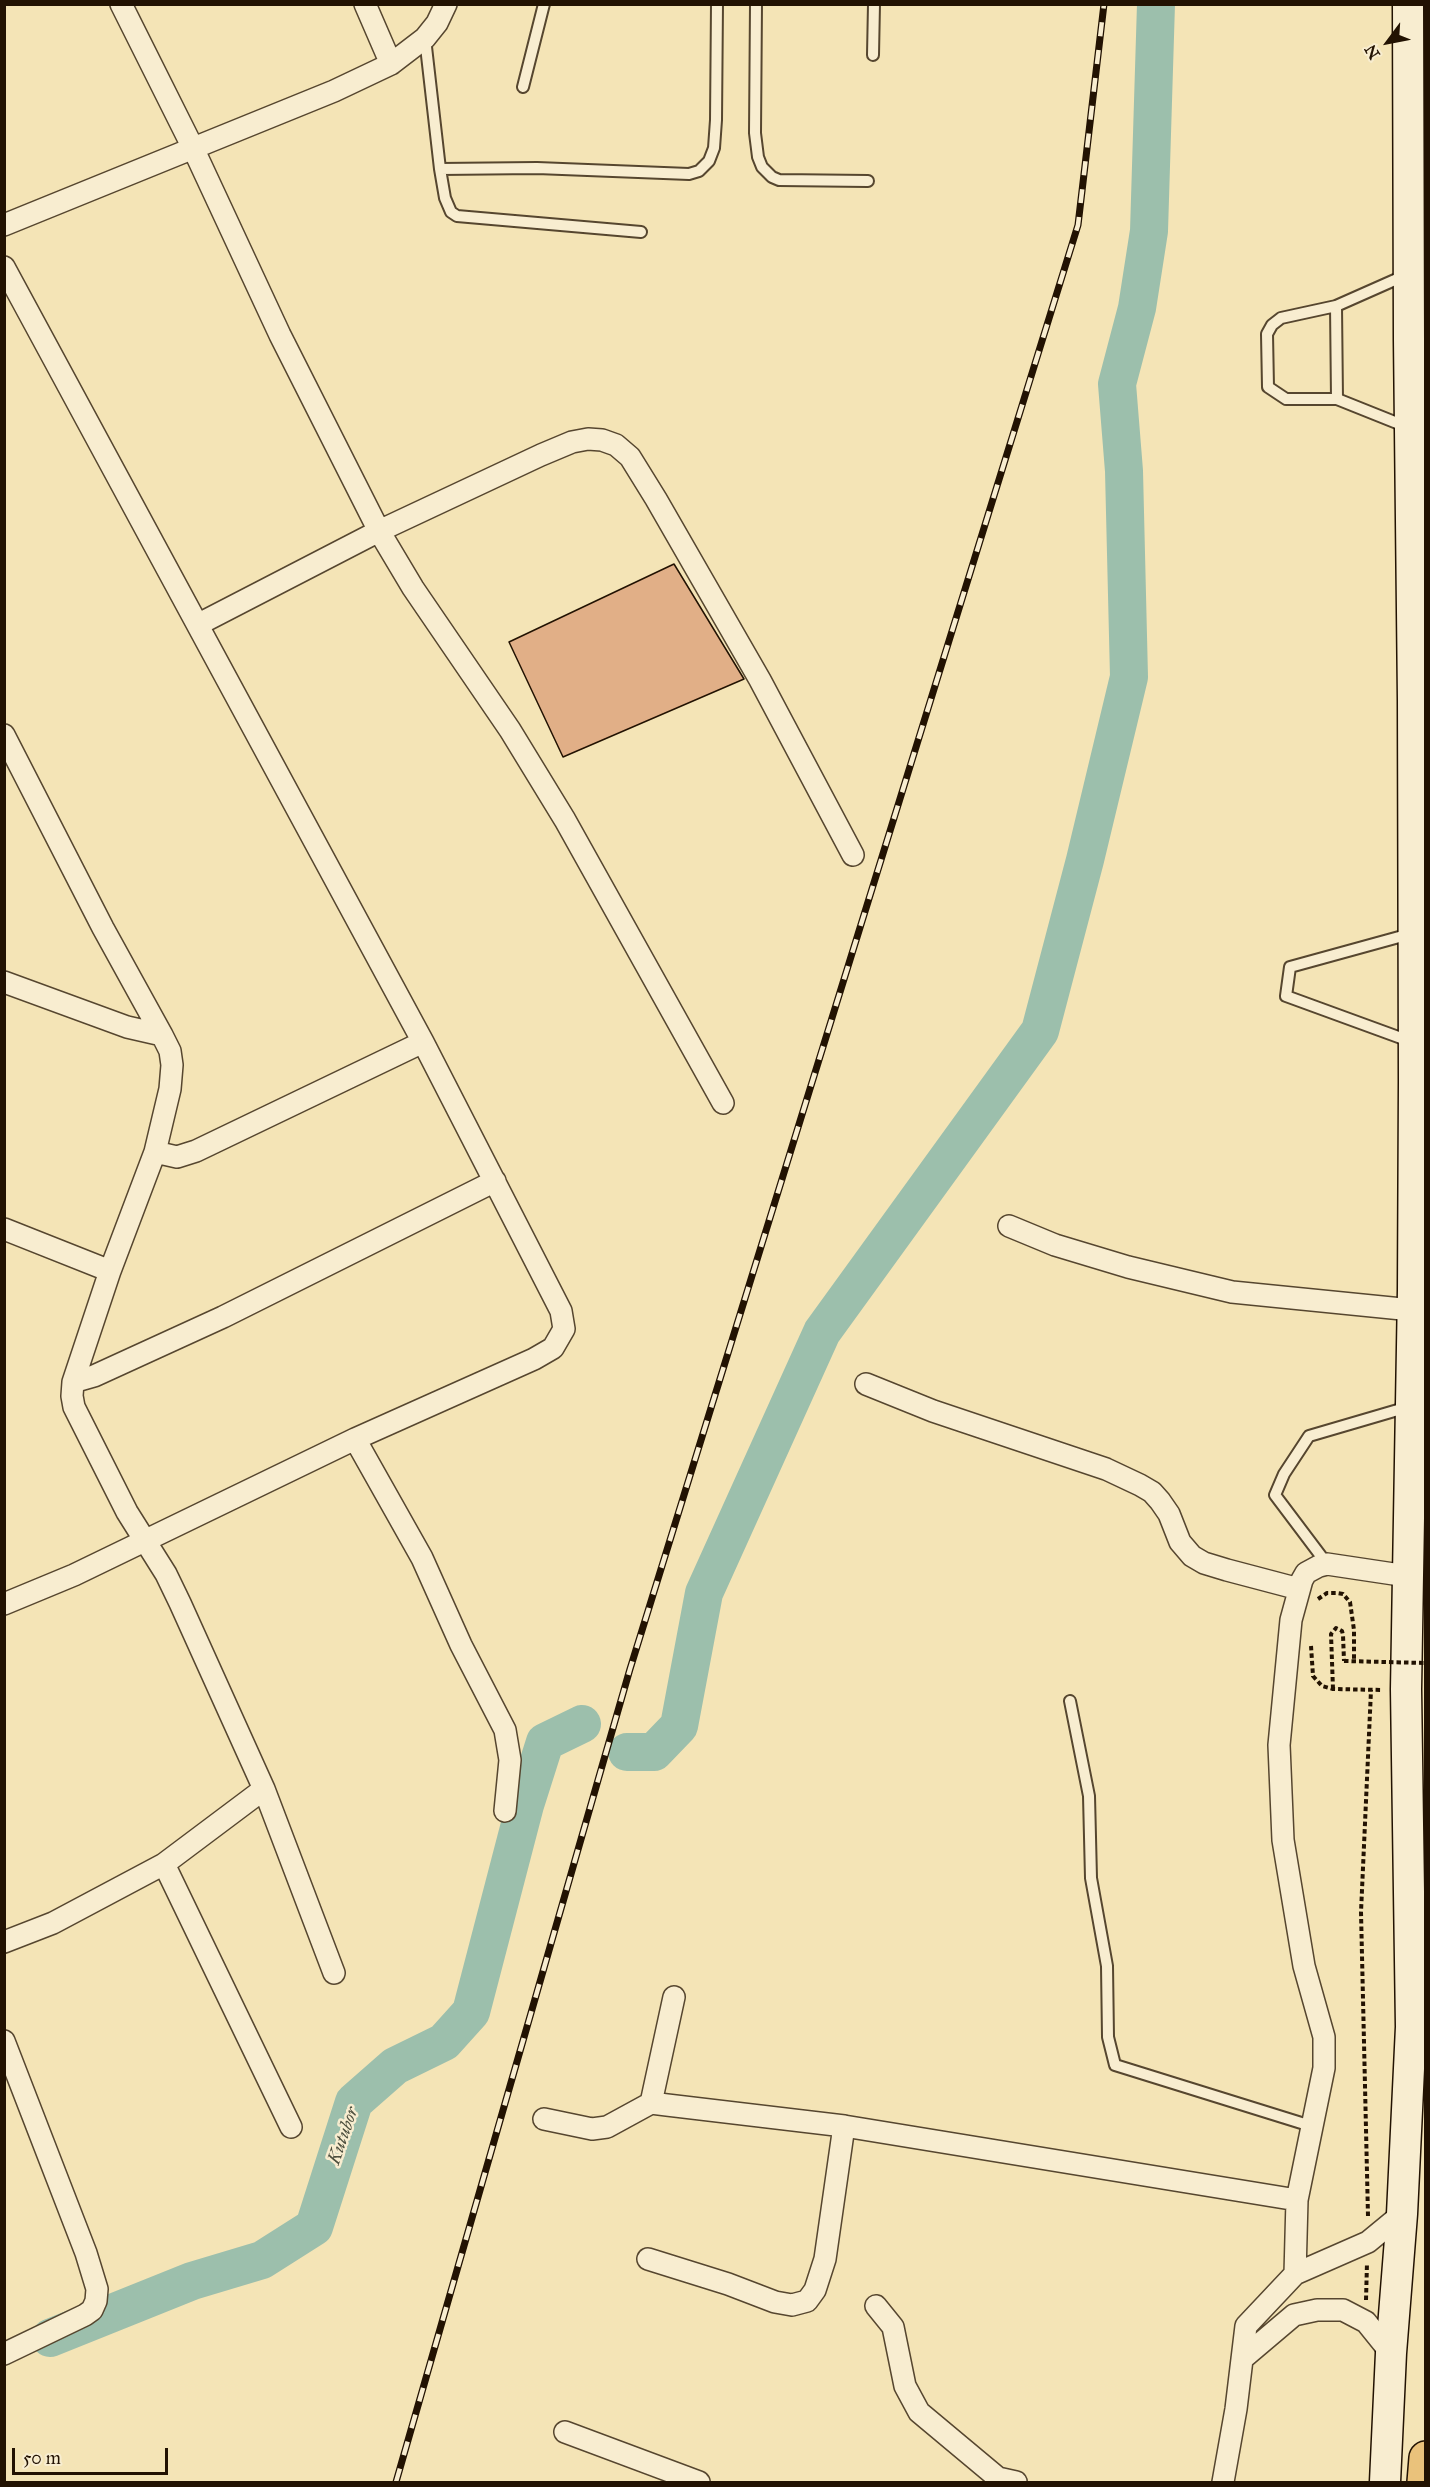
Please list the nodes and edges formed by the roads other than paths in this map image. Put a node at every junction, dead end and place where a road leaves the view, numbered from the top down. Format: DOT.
graph roads {
  1 [pos="121,4"];
  2 [pos="365,4"];
  3 [pos="446,4"];
  4 [pos="544,4"];
  5 [pos="717,4"];
  6 [pos="756,4"];
  7 [pos="874,4"];
  8 [pos="1408,4"];
  9 [pos="425,38"];
  10 [pos="873,55"];
  11 [pos="391,64"];
  12 [pos="523,87"];
  13 [pos="193,148"];
  14 [pos="441,169"];
  15 [pos="868,181"];
  16 [pos="4,225"];
  17 [pos="641,232"];
  18 [pos="4,267"];
  19 [pos="1409,273"];
  20 [pos="1336,306"];
  21 [pos="1337,399"];
  22 [pos="1410,428"];
  23 [pos="379,531"];
  24 [pos="199,624"];
  25 [pos="4,735"];
  26 [pos="853,855"];
  27 [pos="1414,933"];
  28 [pos="4,982"];
  29 [pos="162,1035"];
  30 [pos="423,1042"];
  31 [pos="1414,1043"];
  32 [pos="723,1103"];
  33 [pos="155,1152"];
  34 [pos="495,1181"];
  35 [pos="1009,1226"];
  36 [pos="4,1229"];
  37 [pos="110,1271"];
  38 [pos="1413,1310"];
  39 [pos="73,1382"];
  40 [pos="866,1384"];
  41 [pos="1411,1407"];
  42 [pos="355,1439"];
  43 [pos="146,1541"];
  44 [pos="1327,1564"];
  45 [pos="1407,1576"];
  46 [pos="1306,1596"];
  47 [pos="4,1604"];
  48 [pos="1070,1701"];
  49 [pos="264,1789"];
  50 [pos="505,1811"];
  51 [pos="164,1864"];
  52 [pos="4,1942"];
  53 [pos="334,1973"];
  54 [pos="674,1997"];
  55 [pos="4,2040"];
  56 [pos="651,2103"];
  57 [pos="544,2119"];
  58 [pos="844,2126"];
  59 [pos="1311,2126"];
  60 [pos="291,2127"];
  61 [pos="1297,2200"];
  62 [pos="1402,2214"];
  63 [pos="648,2259"];
  64 [pos="1294,2274"];
  65 [pos="876,2306"];
  66 [pos="1391,2353"];
  67 [pos="4,2354"];
  68 [pos="1242,2359"];
  69 [pos="565,2432"];
  70 [pos="1425,2458"];
  71 [pos="1003,2481"];
  72 [pos="699,2482"];
  73 [pos="1223,2482"];
  74 [pos="1385,2482"];
  75 [pos="1424,2482"];
  1 -- 13 [label="street"];
  2 -- 11 [label="street"];
  3 -- 9 [label="street"];
  4 -- 12 [label="lane"];
  5 -- 14 [label="lane"];
  6 -- 15 [label="lane"];
  7 -- 10 [label="lane"];
  8 -- 19 [label="main road"];
  9 -- 11 [label="street"];
  9 -- 14 [label="lane"];
  11 -- 13 [label="street"];
  13 -- 16 [label="street"];
  13 -- 23 [label="street"];
  14 -- 17 [label="lane"];
  18 -- 24 [label="street"];
  19 -- 20 [label="lane"];
  19 -- 22 [label="main road"];
  20 -- 21 [label="lane"];
  20 -- 21 [label="lane"];
  21 -- 22 [label="lane"];
  22 -- 27 [label="main road"];
  23 -- 24 [label="street"];
  23 -- 26 [label="street"];
  23 -- 32 [label="street"];
  24 -- 30 [label="street"];
  25 -- 29 [label="street"];
  27 -- 31 [label="main road"];
  27 -- 31 [label="lane"];
  28 -- 29 [label="street"];
  29 -- 33 [label="street"];
  30 -- 33 [label="street"];
  30 -- 34 [label="street"];
  31 -- 38 [label="main road"];
  33 -- 37 [label="street"];
  34 -- 39 [label="street"];
  34 -- 42 [label="street"];
  35 -- 38 [label="street"];
  36 -- 37 [label="street"];
  37 -- 39 [label="street"];
  38 -- 41 [label="main road"];
  39 -- 43 [label="street"];
  40 -- 46 [label="street"];
  41 -- 44 [label="lane"];
  41 -- 45 [label="main road"];
  42 -- 43 [label="street"];
  42 -- 50 [label="street"];
  43 -- 47 [label="street"];
  43 -- 49 [label="street"];
  44 -- 45 [label="street"];
  44 -- 46 [label="street"];
  45 -- 62 [label="main road"];
  46 -- 59 [label="street"];
  48 -- 59 [label="lane"];
  49 -- 51 [label="street"];
  49 -- 53 [label="street"];
  51 -- 52 [label="street"];
  51 -- 60 [label="street"];
  54 -- 56 [label="street"];
  55 -- 67 [label="street"];
  56 -- 57 [label="street"];
  56 -- 58 [label="street"];
  58 -- 61 [label="street"];
  58 -- 63 [label="street"];
  59 -- 61 [label="street"];
  61 -- 64 [label="street"];
  62 -- 64 [label="street"];
  62 -- 66 [label="main road"];
  64 -- 68 [label="street"];
  65 -- 71 [label="street"];
  66 -- 68 [label="street"];
  66 -- 74 [label="main road"];
  68 -- 73 [label="street"];
  69 -- 72 [label="street"];
  70 -- 75 [label="highway"];
}
